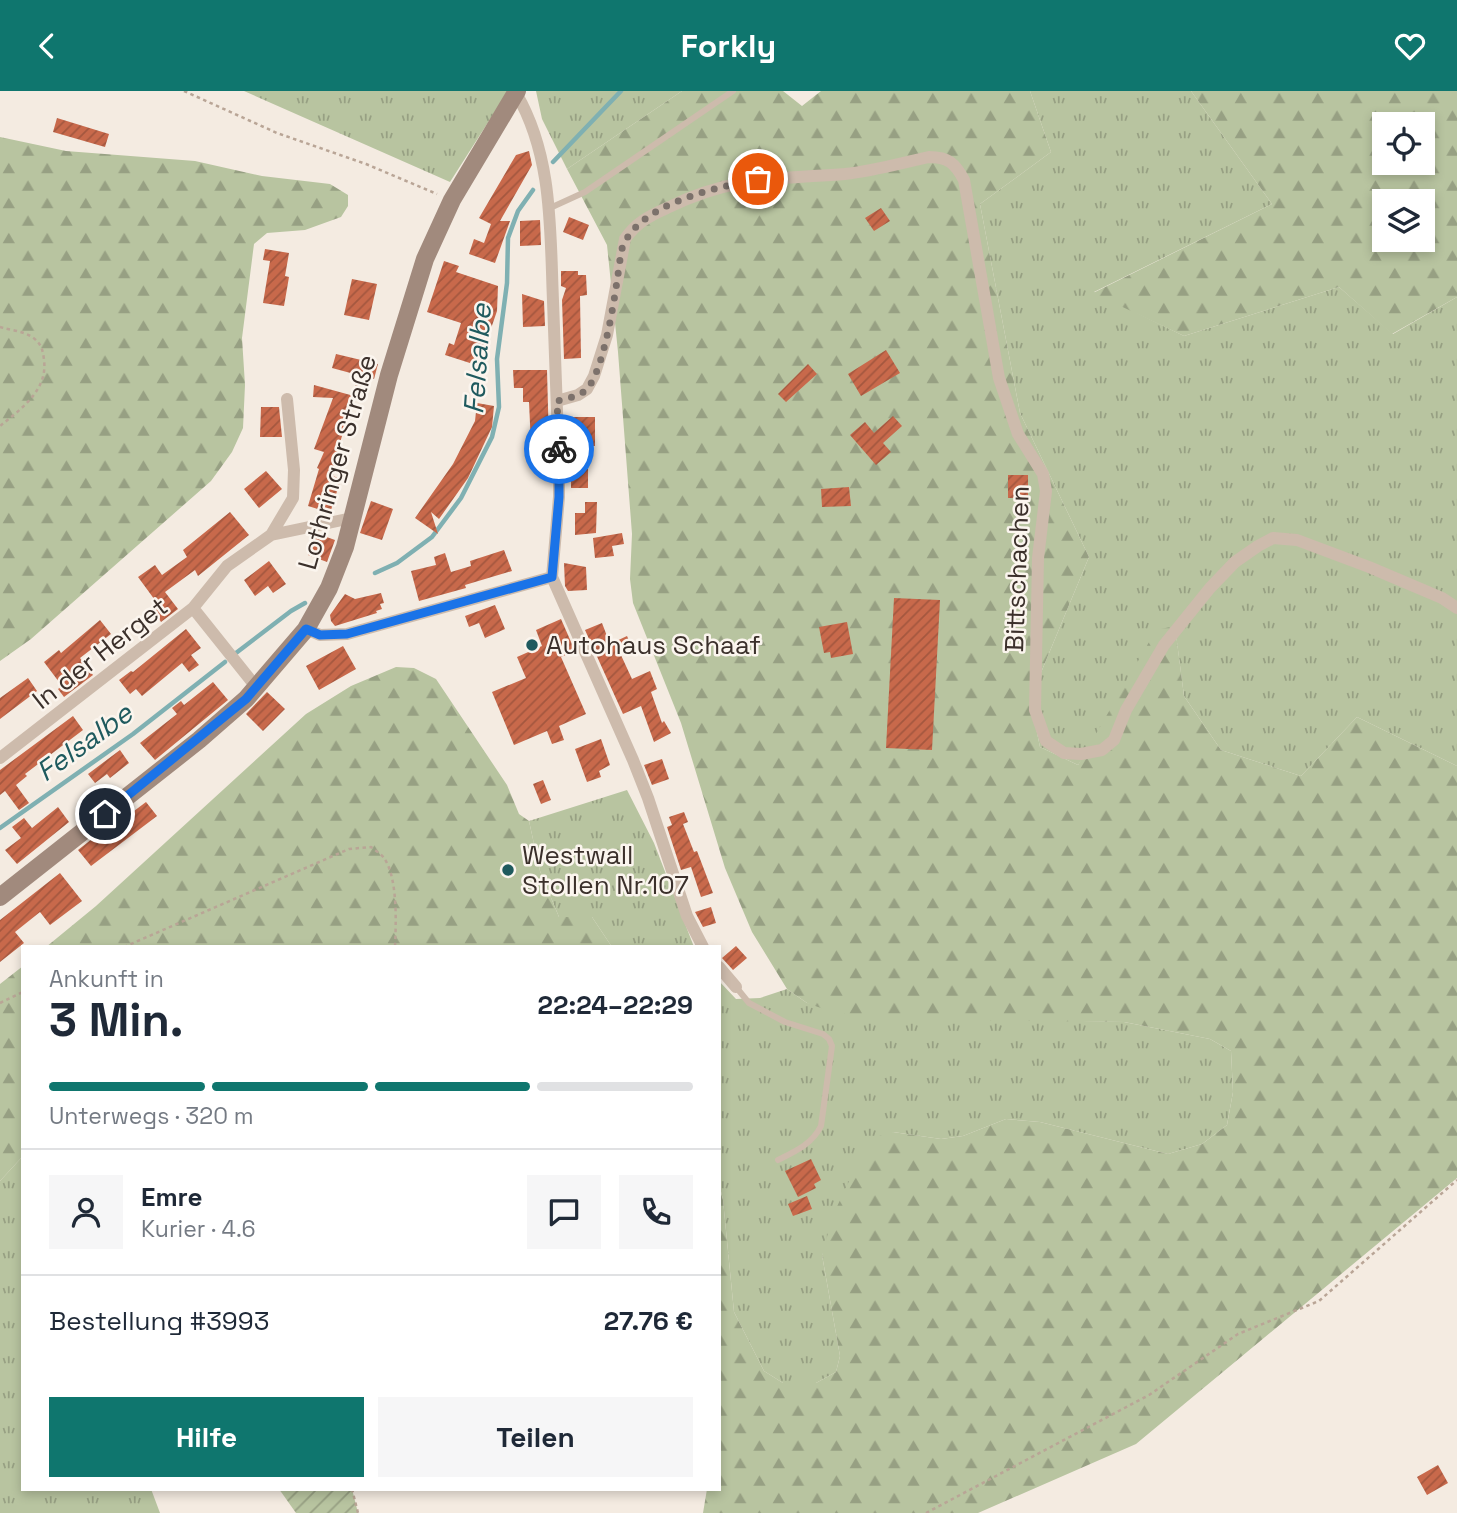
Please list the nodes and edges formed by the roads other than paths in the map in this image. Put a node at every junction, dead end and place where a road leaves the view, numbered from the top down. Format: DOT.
graph roads {
  1 [pos="733,91"];
  2 [pos="516,92"];
  3 [pos="550,208"];
  4 [pos="287,399"];
  5 [pos="557,401"];
  6 [pos="352,518"];
  7 [pos="271,534"];
  8 [pos="552,577"];
  9 [pos="193,608"];
  10 [pos="1457,608"];
  11 [pos="306,629"];
  12 [pos="257,688"];
  13 [pos="0,758"];
  14 [pos="0,897"];
  15 [pos="702,945"];
  16 [pos="721,969"];
  17 [pos="736,987"];
  18 [pos="778,1160"];
  1 -- 3 [label="lane"];
  2 -- 3 [label="street"];
  2 -- 6 [label="main road, Lothringer Straße"];
  3 -- 5 [label="street"];
  4 -- 7 [label="street, In der Herget"];
  5 -- 8 [label="street"];
  5 -- 10 [label="street, Bittschachen"];
  6 -- 7 [label="street, In der Herget"];
  6 -- 11 [label="main road, Lothringer Straße"];
  7 -- 9 [label="street, In der Herget"];
  8 -- 11 [label="street"];
  8 -- 15 [label="street"];
  9 -- 12 [label="street, In der Herget"];
  9 -- 13 [label="street, In der Herget"];
  11 -- 12 [label="main road, Lothringer Straße"];
  12 -- 14 [label="main road, Lothringer Straße"];
  16 -- 17 [label="street"];
  17 -- 18 [label="lane"];
}
